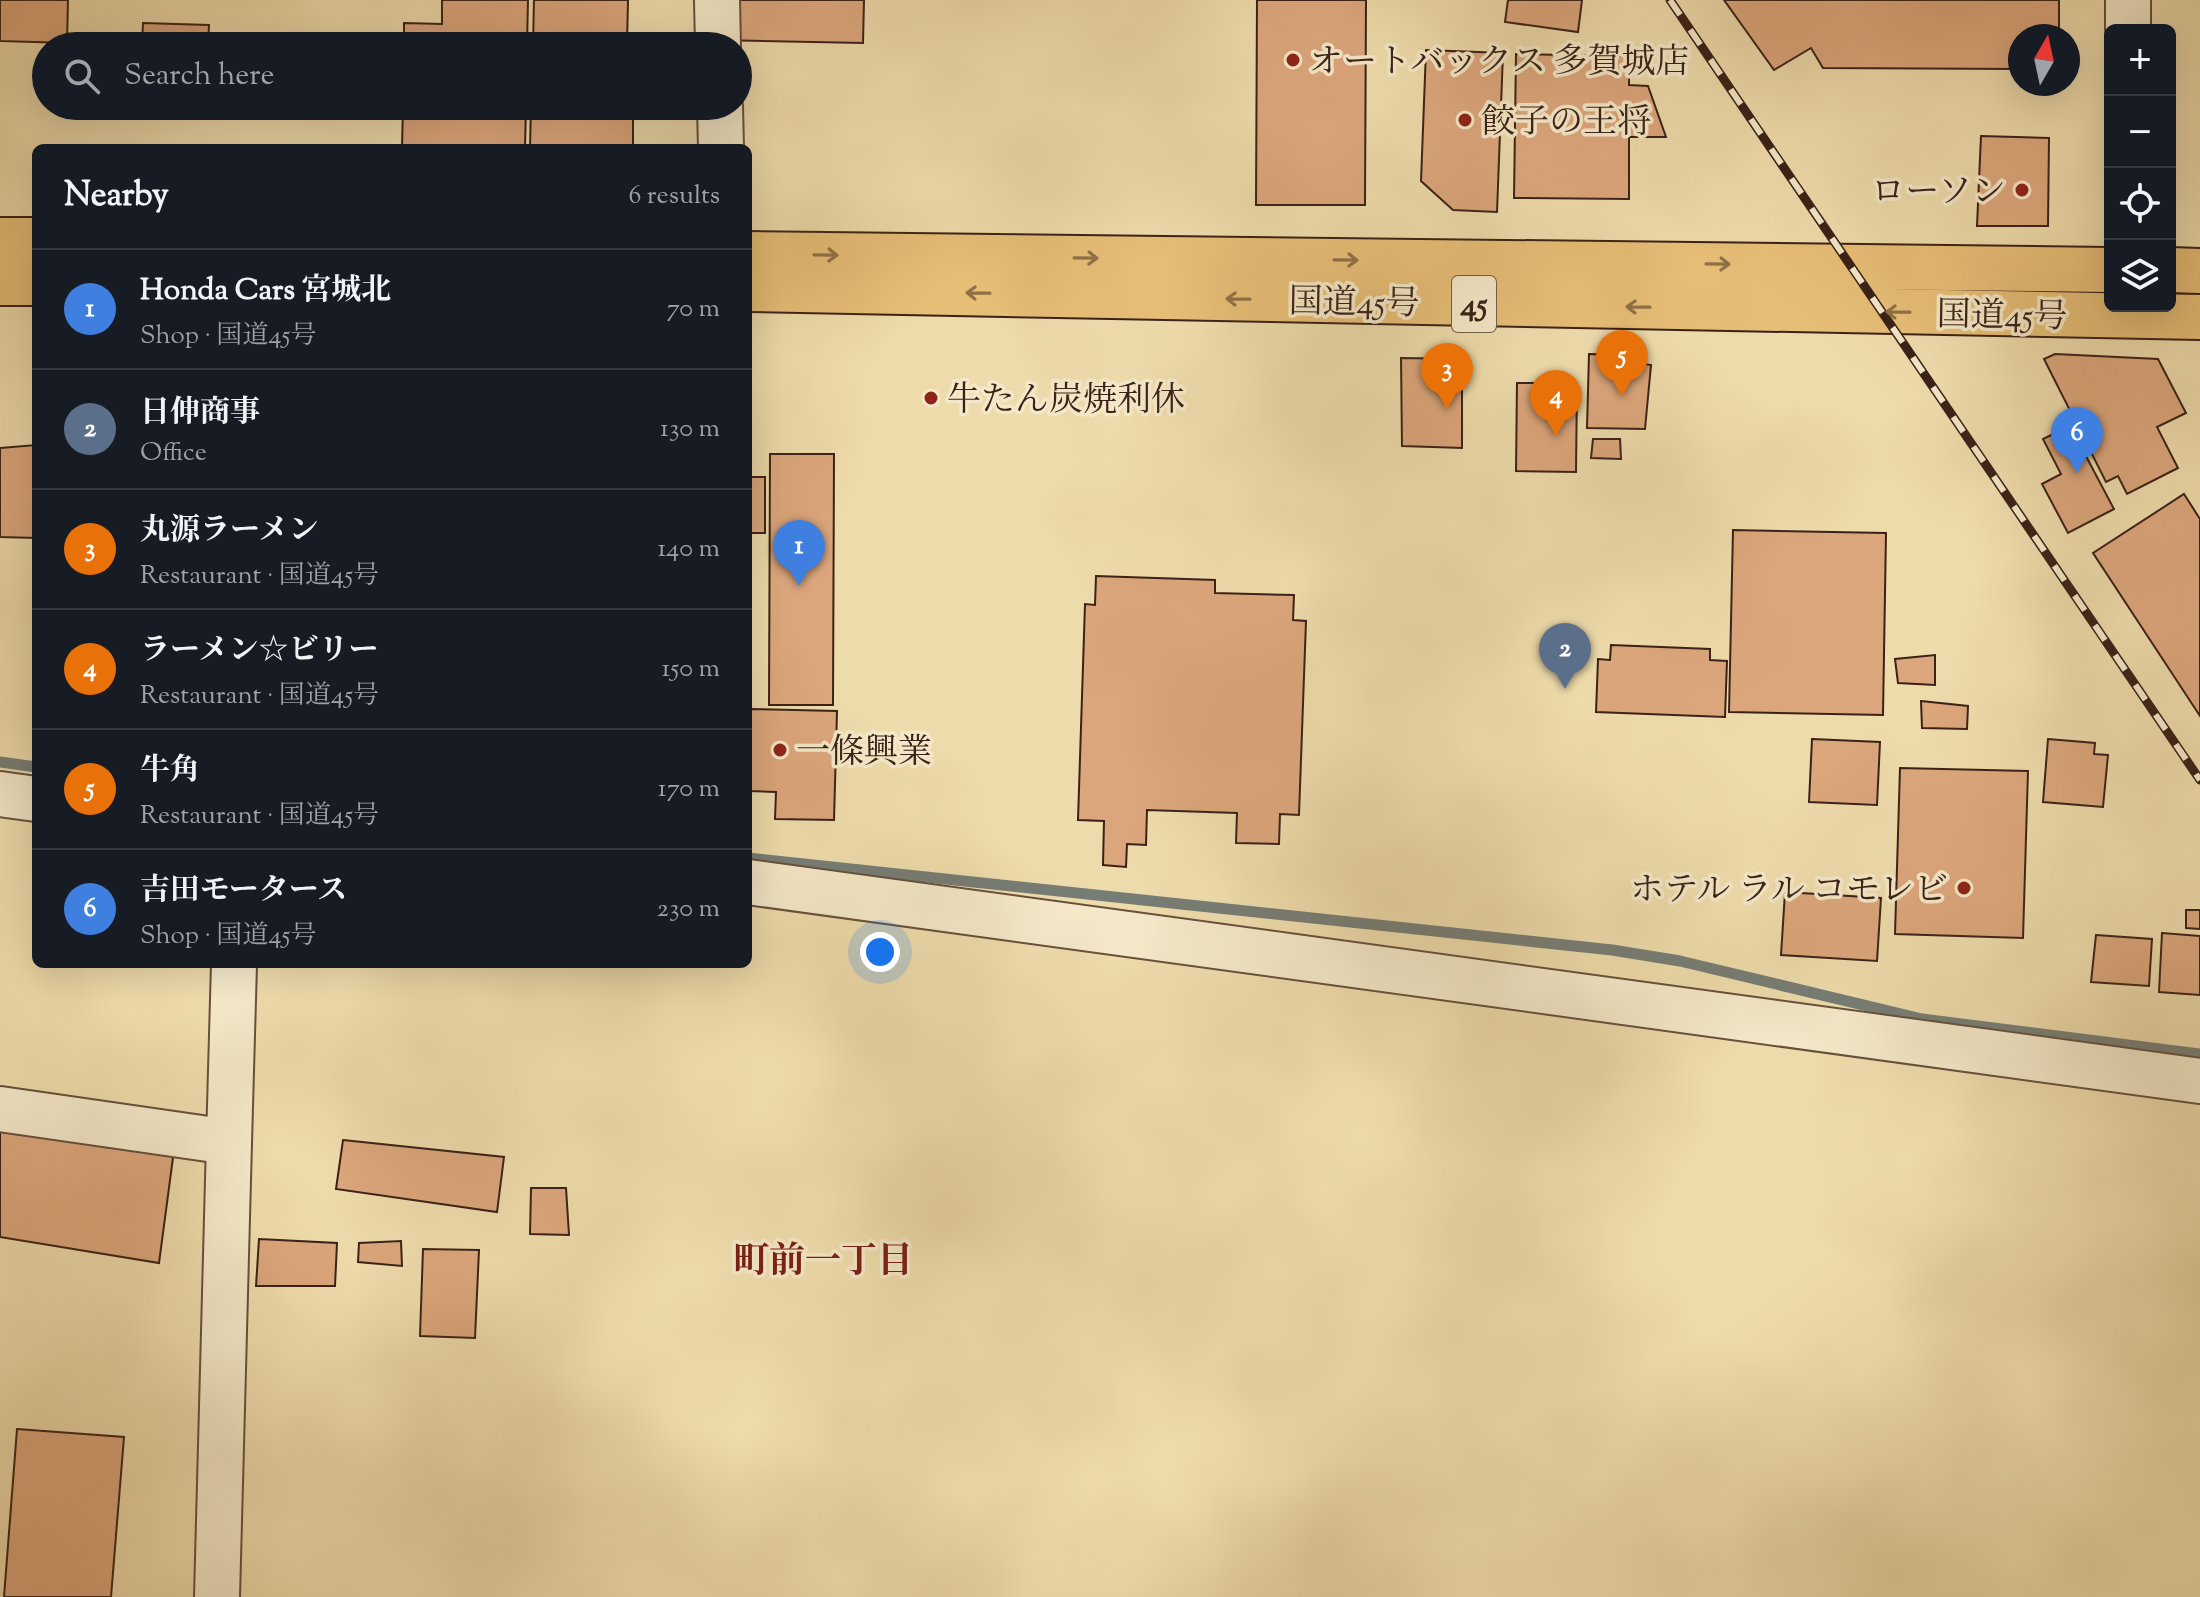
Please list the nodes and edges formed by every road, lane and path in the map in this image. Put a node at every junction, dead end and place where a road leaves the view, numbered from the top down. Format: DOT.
graph roads {
  1 [pos="717,0"];
  2 [pos="2128,0"];
  3 [pos="2128,24"];
  4 [pos="718,32"];
  5 [pos="720,120"];
  6 [pos="721,144"];
  7 [pos="0,240"];
  8 [pos="32,240"];
  9 [pos="752,254"];
  10 [pos="2104,270"];
  11 [pos="2176,270"];
  12 [pos="2200,271"];
  13 [pos="0,283"];
  14 [pos="32,283"];
  15 [pos="752,289"];
  16 [pos="2104,311"];
  17 [pos="2138,312"];
  18 [pos="2200,317"];
  19 [pos="0,794"];
  20 [pos="32,798"];
  21 [pos="752,883"];
  22 [pos="234,968"];
  23 [pos="2200,1081"];
  24 [pos="0,1109"];
  25 [pos="229,1142"];
  26 [pos="217,1597"];
  1 -- 4 [label="street"];
  2 -- 3 [label="street"];
  5 -- 6 [label="street"];
  7 -- 8 [label="highway"];
  9 -- 10 [label="highway, 国道45号 / 45, one-way"];
  11 -- 12 [label="highway"];
  13 -- 14 [label="highway"];
  16 -- 15 [label="highway, 国道45号 / 45, one-way"];
  17 -- 18 [label="highway, 国道45号 / 45"];
  19 -- 20 [label="street"];
  21 -- 23 [label="street"];
  22 -- 25 [label="street"];
  24 -- 25 [label="street"];
  25 -- 26 [label="street"];
}
